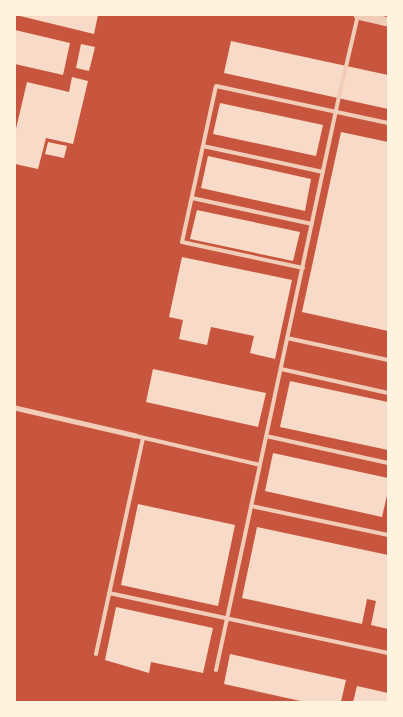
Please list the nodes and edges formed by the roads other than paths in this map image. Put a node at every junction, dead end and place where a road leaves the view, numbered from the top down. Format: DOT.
graph roads {
  1 [pos="358,15"];
  2 [pos="388,22"];
  3 [pos="336,112"];
  4 [pos="388,123"];
  5 [pos="203,146"];
  6 [pos="323,172"];
  7 [pos="192,198"];
  8 [pos="312,224"];
  9 [pos="302,268"];
  10 [pos="287,338"];
  11 [pos="388,360"];
  12 [pos="281,370"];
  13 [pos="388,393"];
  14 [pos="15,408"];
  15 [pos="136,436"];
  16 [pos="266,436"];
  17 [pos="143,438"];
  18 [pos="388,463"];
  19 [pos="260,465"];
  20 [pos="251,506"];
  21 [pos="388,535"];
  22 [pos="109,593"];
  23 [pos="227,618"];
  24 [pos="388,653"];
  25 [pos="96,654"];
  26 [pos="216,670"];
  1 -- 2 [label="street"];
  1 -- 3 [label="lane"];
  3 -- 4 [label="lane"];
  3 -- 5 [label="lane"];
  3 -- 6 [label="lane"];
  5 -- 6 [label="lane"];
  5 -- 7 [label="lane"];
  6 -- 8 [label="lane"];
  7 -- 8 [label="lane"];
  7 -- 9 [label="lane"];
  8 -- 9 [label="lane"];
  9 -- 10 [label="lane"];
  10 -- 11 [label="lane"];
  10 -- 12 [label="lane"];
  12 -- 13 [label="lane"];
  12 -- 16 [label="lane"];
  14 -- 15 [label="street"];
  15 -- 17 [label="lane"];
  16 -- 18 [label="lane"];
  16 -- 19 [label="lane"];
  17 -- 19 [label="lane"];
  17 -- 22 [label="lane"];
  19 -- 20 [label="lane"];
  20 -- 21 [label="lane"];
  20 -- 23 [label="lane"];
  22 -- 23 [label="lane"];
  22 -- 25 [label="lane"];
  23 -- 24 [label="lane"];
  23 -- 26 [label="lane"];
}
